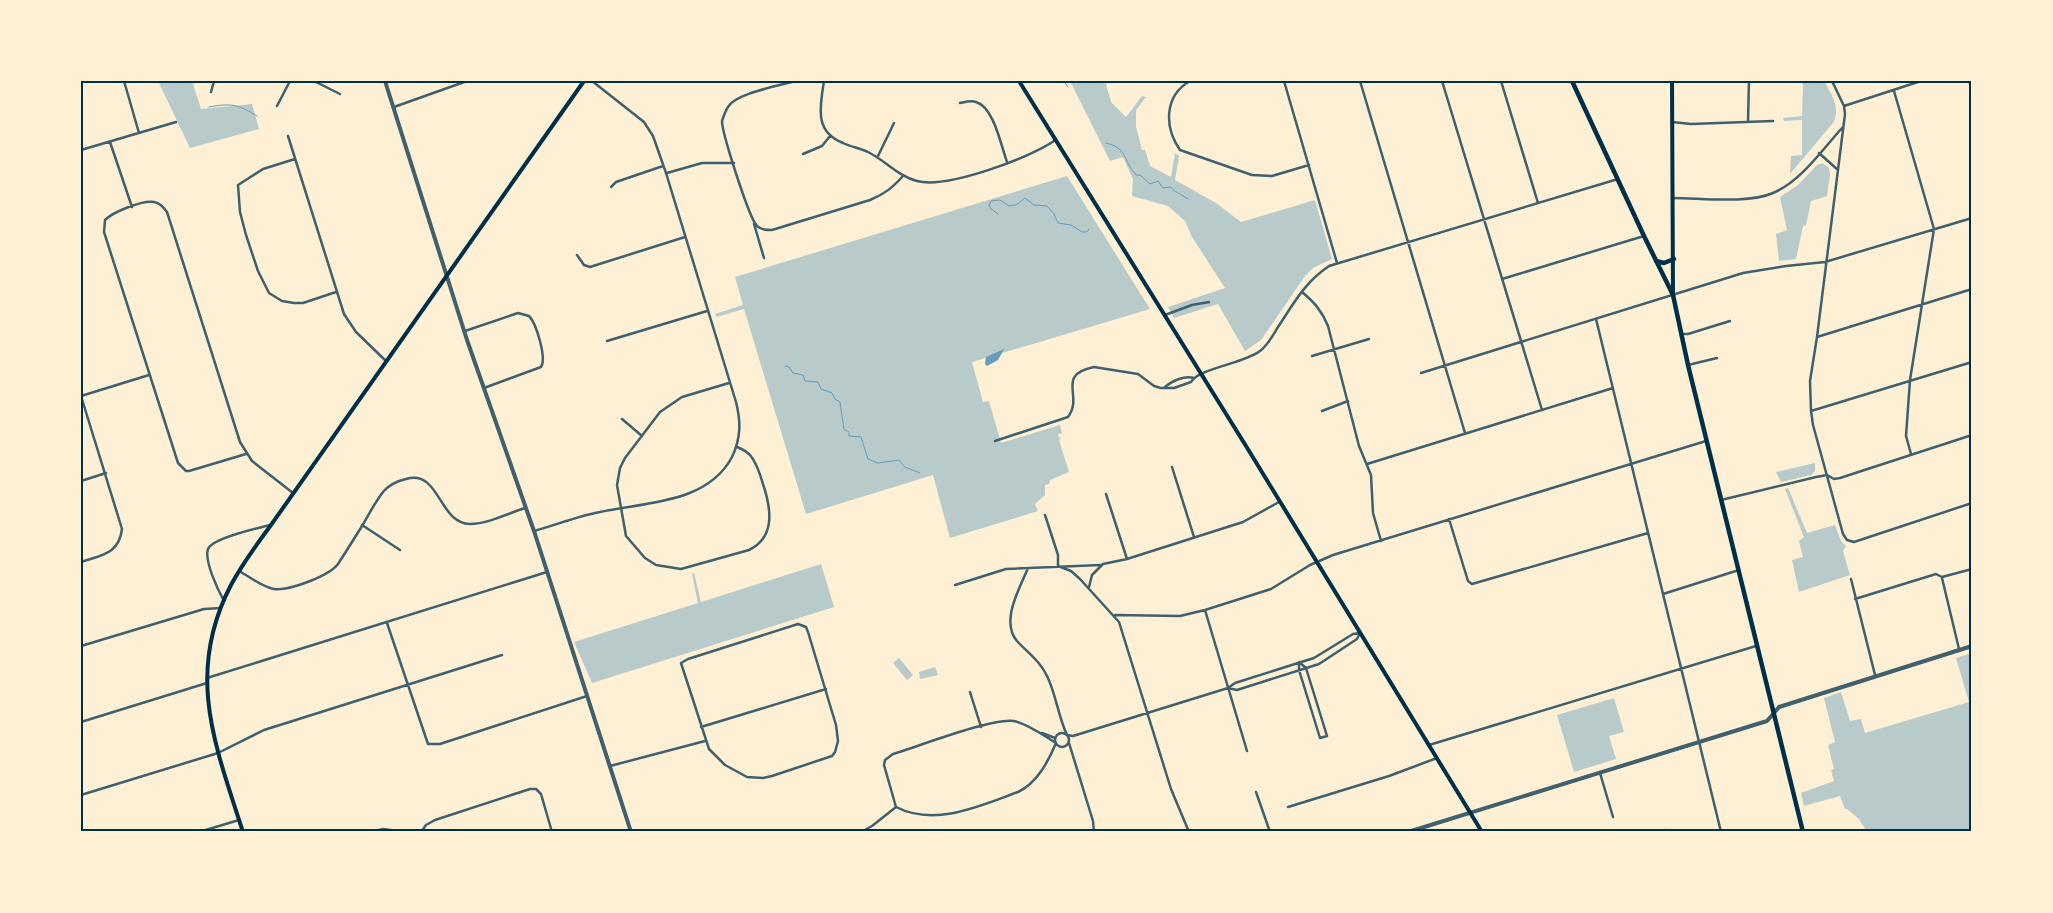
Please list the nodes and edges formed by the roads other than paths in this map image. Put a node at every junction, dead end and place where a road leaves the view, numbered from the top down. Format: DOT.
graph roads {
  1 [pos="124,81"];
  2 [pos="214,81"];
  3 [pos="290,81"];
  4 [pos="314,81"];
  5 [pos="385,81"];
  6 [pos="584,81"];
  7 [pos="592,81"];
  8 [pos="795,81"];
  9 [pos="824,81"];
  10 [pos="1019,81"];
  11 [pos="1190,81"];
  12 [pos="1284,81"];
  13 [pos="1360,81"];
  14 [pos="1442,81"];
  15 [pos="1501,81"];
  16 [pos="1572,81"];
  17 [pos="1672,81"];
  18 [pos="1749,81"];
  19 [pos="1832,81"];
  20 [pos="1921,81"];
  21 [pos="1970,81"];
  22 [pos="466,82"];
  23 [pos="1972,89"];
  24 [pos="1894,91"];
  25 [pos="211,92"];
  26 [pos="340,94"];
  27 [pos="960,103"];
  28 [pos="277,106"];
  29 [pos="1844,106"];
  30 [pos="394,107"];
  31 [pos="1772,120"];
  32 [pos="176,122"];
  33 [pos="1672,122"];
  34 [pos="1748,122"];
  35 [pos="894,123"];
  36 [pos="1843,126"];
  37 [pos="139,133"];
  38 [pos="288,136"];
  39 [pos="830,136"];
  40 [pos="1054,140"];
  41 [pos="110,142"];
  42 [pos="81,150"];
  43 [pos="1820,153"];
  44 [pos="803,154"];
  45 [pos="878,156"];
  46 [pos="295,159"];
  47 [pos="1007,162"];
  48 [pos="734,163"];
  49 [pos="1309,165"];
  50 [pos="663,166"];
  51 [pos="1838,170"];
  52 [pos="666,173"];
  53 [pos="903,176"];
  54 [pos="1618,179"];
  55 [pos="611,187"];
  56 [pos="1673,198"];
  57 [pos="1538,203"];
  58 [pos="132,207"];
  59 [pos="1972,218"];
  60 [pos="1484,219"];
  61 [pos="754,221"];
  62 [pos="1934,229"];
  63 [pos="1644,236"];
  64 [pos="685,237"];
  65 [pos="1408,242"];
  66 [pos="577,255"];
  67 [pos="764,258"];
  68 [pos="1674,259"];
  69 [pos="1656,261"];
  70 [pos="1826,262"];
  71 [pos="1337,263"];
  72 [pos="446,275"];
  73 [pos="1502,279"];
  74 [pos="1972,290"];
  75 [pos="336,292"];
  76 [pos="1301,292"];
  77 [pos="1673,295"];
  78 [pos="1209,302"];
  79 [pos="1922,305"];
  80 [pos="707,311"];
  81 [pos="1164,316"];
  82 [pos="1596,319"];
  83 [pos="1730,320"];
  84 [pos="465,331"];
  85 [pos="1681,334"];
  86 [pos="1817,337"];
  87 [pos="1370,339"];
  88 [pos="607,342"];
  89 [pos="1521,342"];
  90 [pos="1334,349"];
  91 [pos="1312,356"];
  92 [pos="1717,358"];
  93 [pos="386,361"];
  94 [pos="1972,362"];
  95 [pos="1445,365"];
  96 [pos="1688,365"];
  97 [pos="1421,373"];
  98 [pos="1200,375"];
  99 [pos="148,376"];
  100 [pos="1194,378"];
  101 [pos="1910,380"];
  102 [pos="729,382"];
  103 [pos="484,388"];
  104 [pos="1164,388"];
  105 [pos="1613,388"];
  106 [pos="81,396"];
  107 [pos="1348,401"];
  108 [pos="1542,410"];
  109 [pos="1322,411"];
  110 [pos="1810,411"];
  111 [pos="622,419"];
  112 [pos="1465,433"];
  113 [pos="1972,435"];
  114 [pos="642,436"];
  115 [pos="1707,440"];
  116 [pos="995,441"];
  117 [pos="737,447"];
  118 [pos="246,454"];
  119 [pos="1911,454"];
  120 [pos="1631,463"];
  121 [pos="1367,464"];
  122 [pos="1172,467"];
  123 [pos="106,473"];
  124 [pos="1827,475"];
  125 [pos="81,481"];
  126 [pos="293,493"];
  127 [pos="1106,494"];
  128 [pos="1721,500"];
  129 [pos="1280,502"];
  130 [pos="1972,503"];
  131 [pos="526,508"];
  132 [pos="621,508"];
  133 [pos="1045,515"];
  134 [pos="1449,519"];
  135 [pos="271,524"];
  136 [pos="362,525"];
  137 [pos="534,531"];
  138 [pos="1648,533"];
  139 [pos="1194,537"];
  140 [pos="1380,540"];
  141 [pos="400,550"];
  142 [pos="1126,559"];
  143 [pos="81,562"];
  144 [pos="1317,562"];
  145 [pos="1102,564"];
  146 [pos="1058,566"];
  147 [pos="1028,568"];
  148 [pos="1972,569"];
  149 [pos="1739,570"];
  150 [pos="239,571"];
  151 [pos="547,572"];
  152 [pos="1942,577"];
  153 [pos="1851,578"];
  154 [pos="955,585"];
  155 [pos="1089,587"];
  156 [pos="1663,594"];
  157 [pos="1855,599"];
  158 [pos="224,601"];
  159 [pos="221,608"];
  160 [pos="1205,610"];
  161 [pos="1115,615"];
  162 [pos="387,623"];
  163 [pos="1360,633"];
  164 [pos="81,646"];
  165 [pos="1758,646"];
  166 [pos="1972,646"];
  167 [pos="1959,649"];
  168 [pos="502,655"];
  169 [pos="1299,662"];
  170 [pos="1306,668"];
  171 [pos="1681,669"];
  172 [pos="1299,670"];
  173 [pos="1874,675"];
  174 [pos="207,680"];
  175 [pos="407,685"];
  176 [pos="1228,688"];
  177 [pos="826,689"];
  178 [pos="970,692"];
  179 [pos="587,696"];
  180 [pos="1775,712"];
  181 [pos="1148,713"];
  182 [pos="81,722"];
  183 [pos="981,726"];
  184 [pos="701,727"];
  185 [pos="1033,730"];
  186 [pos="1064,730"];
  187 [pos="1062,733"];
  188 [pos="1067,735"];
  189 [pos="1073,736"];
  190 [pos="1056,738"];
  191 [pos="705,741"];
  192 [pos="1069,742"];
  193 [pos="1699,742"];
  194 [pos="1056,743"];
  195 [pos="1429,745"];
  196 [pos="1060,747"];
  197 [pos="1066,747"];
  198 [pos="1070,748"];
  199 [pos="1053,751"];
  200 [pos="1247,751"];
  201 [pos="218,754"];
  202 [pos="1437,758"];
  203 [pos="610,766"];
  204 [pos="1600,772"];
  205 [pos="1256,792"];
  206 [pos="81,795"];
  207 [pos="896,807"];
  208 [pos="1288,807"];
  209 [pos="1470,812"];
  210 [pos="1614,817"];
  211 [pos="239,820"];
  212 [pos="1094,830"];
  213 [pos="199,832"];
  214 [pos="243,832"];
  215 [pos="371,832"];
  216 [pos="404,832"];
  217 [pos="421,832"];
  218 [pos="552,832"];
  219 [pos="631,832"];
  220 [pos="861,832"];
  221 [pos="1189,832"];
  222 [pos="1270,832"];
  223 [pos="1408,832"];
  224 [pos="1482,832"];
  225 [pos="1658,832"];
  226 [pos="1671,832"];
  227 [pos="1720,832"];
  228 [pos="1803,832"];
  1 -- 37 [label="street"];
  2 -- 25 [label="street"];
  3 -- 28 [label="street"];
  4 -- 26 [label="street"];
  5 -- 30 [label="street"];
  6 -- 72 [label="main road"];
  7 -- 50 [label="street"];
  8 -- 48 [label="street"];
  9 -- 39 [label="street"];
  10 -- 40 [label="main road"];
  11 -- 49 [label="street"];
  12 -- 49 [label="street"];
  13 -- 65 [label="street"];
  14 -- 60 [label="street"];
  15 -- 57 [label="street"];
  16 -- 54 [label="main road"];
  17 -- 33 [label="main road"];
  18 -- 34 [label="street"];
  19 -- 29 [label="street"];
  20 -- 24 [label="street"];
  21 -- 23 [label="street"];
  22 -- 30 [label="street"];
  24 -- 29 [label="street"];
  24 -- 62 [label="street"];
  27 -- 47 [label="street"];
  29 -- 36 [label="street"];
  30 -- 72 [label="street"];
  31 -- 34 [label="street"];
  32 -- 37 [label="street"];
  33 -- 34 [label="street"];
  33 -- 56 [label="main road"];
  35 -- 45 [label="street"];
  36 -- 43 [label="street"];
  36 -- 51 [label="street"];
  37 -- 41 [label="street"];
  38 -- 46 [label="street"];
  39 -- 44 [label="street"];
  39 -- 45 [label="street"];
  40 -- 47 [label="street"];
  40 -- 81 [label="main road"];
  41 -- 42 [label="street"];
  41 -- 58 [label="street"];
  43 -- 51 [label="street"];
  43 -- 56 [label="street"];
  45 -- 53 [label="street"];
  46 -- 75 [label="street"];
  46 -- 75 [label="street"];
  47 -- 53 [label="street"];
  48 -- 52 [label="street"];
  48 -- 61 [label="street"];
  49 -- 71 [label="street"];
  50 -- 52 [label="street"];
  50 -- 55 [label="street"];
  51 -- 70 [label="street"];
  52 -- 64 [label="street"];
  53 -- 61 [label="street"];
  54 -- 57 [label="street"];
  54 -- 63 [label="main road"];
  56 -- 68 [label="main road"];
  57 -- 60 [label="street"];
  58 -- 99 [label="street"];
  58 -- 118 [label="street"];
  59 -- 62 [label="street"];
  60 -- 65 [label="street"];
  60 -- 73 [label="street"];
  61 -- 67 [label="street"];
  62 -- 70 [label="street"];
  62 -- 79 [label="street"];
  63 -- 69 [label="main road"];
  63 -- 73 [label="street"];
  64 -- 66 [label="street"];
  64 -- 80 [label="street"];
  65 -- 71 [label="street"];
  65 -- 95 [label="street"];
  68 -- 69 [label="main road"];
  68 -- 77 [label="main road"];
  69 -- 77 [label="main road"];
  70 -- 77 [label="street"];
  70 -- 86 [label="street"];
  71 -- 76 [label="street"];
  72 -- 84 [label="street"];
  72 -- 93 [label="main road"];
  73 -- 89 [label="street"];
  74 -- 79 [label="street"];
  75 -- 93 [label="street"];
  76 -- 90 [label="street"];
  76 -- 98 [label="street"];
  77 -- 82 [label="street"];
  77 -- 85 [label="main road"];
  78 -- 81 [label="street"];
  79 -- 86 [label="street"];
  79 -- 101 [label="street"];
  80 -- 88 [label="street"];
  80 -- 102 [label="street"];
  81 -- 98 [label="main road"];
  82 -- 89 [label="street"];
  82 -- 105 [label="street"];
  83 -- 85 [label="street"];
  84 -- 103 [label="street"];
  84 -- 103 [label="street"];
  85 -- 96 [label="main road"];
  86 -- 110 [label="street"];
  87 -- 90 [label="street"];
  89 -- 95 [label="street"];
  89 -- 108 [label="street"];
  90 -- 91 [label="street"];
  90 -- 107 [label="street"];
  92 -- 96 [label="street"];
  93 -- 126 [label="main road"];
  94 -- 101 [label="street"];
  95 -- 97 [label="street"];
  95 -- 112 [label="street"];
  96 -- 115 [label="main road"];
  98 -- 100 [label="street"];
  98 -- 129 [label="main road"];
  99 -- 106 [label="street"];
  99 -- 118 [label="street"];
  100 -- 104 [label="street"];
  100 -- 104 [label="street"];
  101 -- 110 [label="street"];
  101 -- 119 [label="street"];
  102 -- 114 [label="street"];
  102 -- 117 [label="street"];
  103 -- 131 [label="street"];
  104 -- 116 [label="street"];
  105 -- 108 [label="street"];
  105 -- 120 [label="street"];
  106 -- 123 [label="street"];
  107 -- 109 [label="street"];
  107 -- 121 [label="street"];
  108 -- 112 [label="street"];
  110 -- 124 [label="street"];
  111 -- 114 [label="street"];
  112 -- 121 [label="street"];
  113 -- 119 [label="street"];
  114 -- 132 [label="street"];
  115 -- 120 [label="street"];
  115 -- 128 [label="main road"];
  117 -- 132 [label="street"];
  117 -- 132 [label="street"];
  118 -- 126 [label="street"];
  119 -- 124 [label="street"];
  120 -- 134 [label="street"];
  120 -- 138 [label="street"];
  121 -- 140 [label="street"];
  122 -- 139 [label="street"];
  123 -- 125 [label="street"];
  123 -- 143 [label="street"];
  124 -- 128 [label="street"];
  124 -- 130 [label="street"];
  126 -- 135 [label="main road"];
  127 -- 142 [label="street"];
  128 -- 149 [label="main road"];
  129 -- 139 [label="street"];
  129 -- 144 [label="main road"];
  131 -- 136 [label="street"];
  131 -- 137 [label="street"];
  132 -- 137 [label="street"];
  133 -- 146 [label="street"];
  134 -- 138 [label="street"];
  134 -- 140 [label="street"];
  135 -- 150 [label="main road"];
  135 -- 158 [label="street"];
  136 -- 141 [label="street"];
  136 -- 150 [label="street"];
  137 -- 151 [label="street"];
  138 -- 156 [label="street"];
  139 -- 142 [label="street"];
  140 -- 144 [label="street"];
  142 -- 145 [label="street"];
  144 -- 160 [label="street"];
  144 -- 163 [label="main road"];
  145 -- 146 [label="street"];
  145 -- 155 [label="street"];
  146 -- 147 [label="street"];
  146 -- 155 [label="street"];
  147 -- 154 [label="street"];
  147 -- 186 [label="street"];
  148 -- 152 [label="street"];
  149 -- 156 [label="street"];
  149 -- 165 [label="main road"];
  150 -- 158 [label="main road"];
  151 -- 162 [label="street"];
  151 -- 179 [label="street"];
  152 -- 157 [label="street"];
  152 -- 167 [label="street"];
  153 -- 157 [label="street"];
  155 -- 161 [label="street"];
  156 -- 171 [label="street"];
  157 -- 173 [label="street"];
  158 -- 159 [label="main road"];
  159 -- 164 [label="street"];
  159 -- 174 [label="main road"];
  160 -- 161 [label="street"];
  160 -- 176 [label="street"];
  161 -- 181 [label="street"];
  162 -- 174 [label="street"];
  162 -- 175 [label="street"];
  163 -- 169 [label="street"];
  163 -- 170 [label="street"];
  163 -- 195 [label="main road"];
  165 -- 171 [label="street"];
  165 -- 180 [label="main road"];
  166 -- 167 [label="street"];
  167 -- 173 [label="street"];
  168 -- 175 [label="street"];
  169 -- 170 [label="street"];
  169 -- 172 [label="street"];
  169 -- 176 [label="street"];
  170 -- 172 [label="street"];
  170 -- 172 [label="street"];
  171 -- 193 [label="street"];
  171 -- 195 [label="street"];
  172 -- 176 [label="street"];
  173 -- 180 [label="street"];
  174 -- 182 [label="street"];
  174 -- 201 [label="main road"];
  175 -- 179 [label="street"];
  175 -- 201 [label="street"];
  176 -- 181 [label="street"];
  176 -- 200 [label="street"];
  177 -- 184 [label="street"];
  177 -- 184 [label="street"];
  177 -- 191 [label="street"];
  178 -- 183 [label="street"];
  179 -- 203 [label="street"];
  180 -- 193 [label="street"];
  180 -- 228 [label="main road"];
  181 -- 189 [label="street"];
  181 -- 221 [label="street"];
  183 -- 185 [label="street"];
  183 -- 207 [label="street"];
  184 -- 191 [label="street"];
  185 -- 190 [label="street"];
  185 -- 194 [label="street"];
  186 -- 187 [label="street"];
  186 -- 188 [label="street"];
  187 -- 188 [label="street"];
  187 -- 190 [label="street"];
  188 -- 189 [label="street"];
  188 -- 192 [label="street"];
  189 -- 192 [label="street"];
  190 -- 194 [label="street"];
  191 -- 203 [label="street"];
  192 -- 197 [label="street"];
  192 -- 198 [label="street"];
  193 -- 204 [label="street"];
  193 -- 227 [label="street"];
  194 -- 196 [label="street"];
  194 -- 199 [label="street"];
  195 -- 202 [label="main road"];
  196 -- 197 [label="street"];
  196 -- 199 [label="street"];
  197 -- 198 [label="street"];
  198 -- 212 [label="street"];
  199 -- 207 [label="street"];
  201 -- 206 [label="street"];
  201 -- 211 [label="main road"];
  202 -- 208 [label="street"];
  202 -- 209 [label="main road"];
  203 -- 219 [label="street"];
  204 -- 209 [label="street"];
  204 -- 210 [label="street"];
  205 -- 222 [label="street"];
  207 -- 220 [label="street"];
  209 -- 223 [label="street"];
  209 -- 224 [label="main road"];
  211 -- 213 [label="street"];
  211 -- 214 [label="main road"];
  215 -- 216 [label="street"];
  217 -- 218 [label="street"];
  225 -- 226 [label="street"];
}
